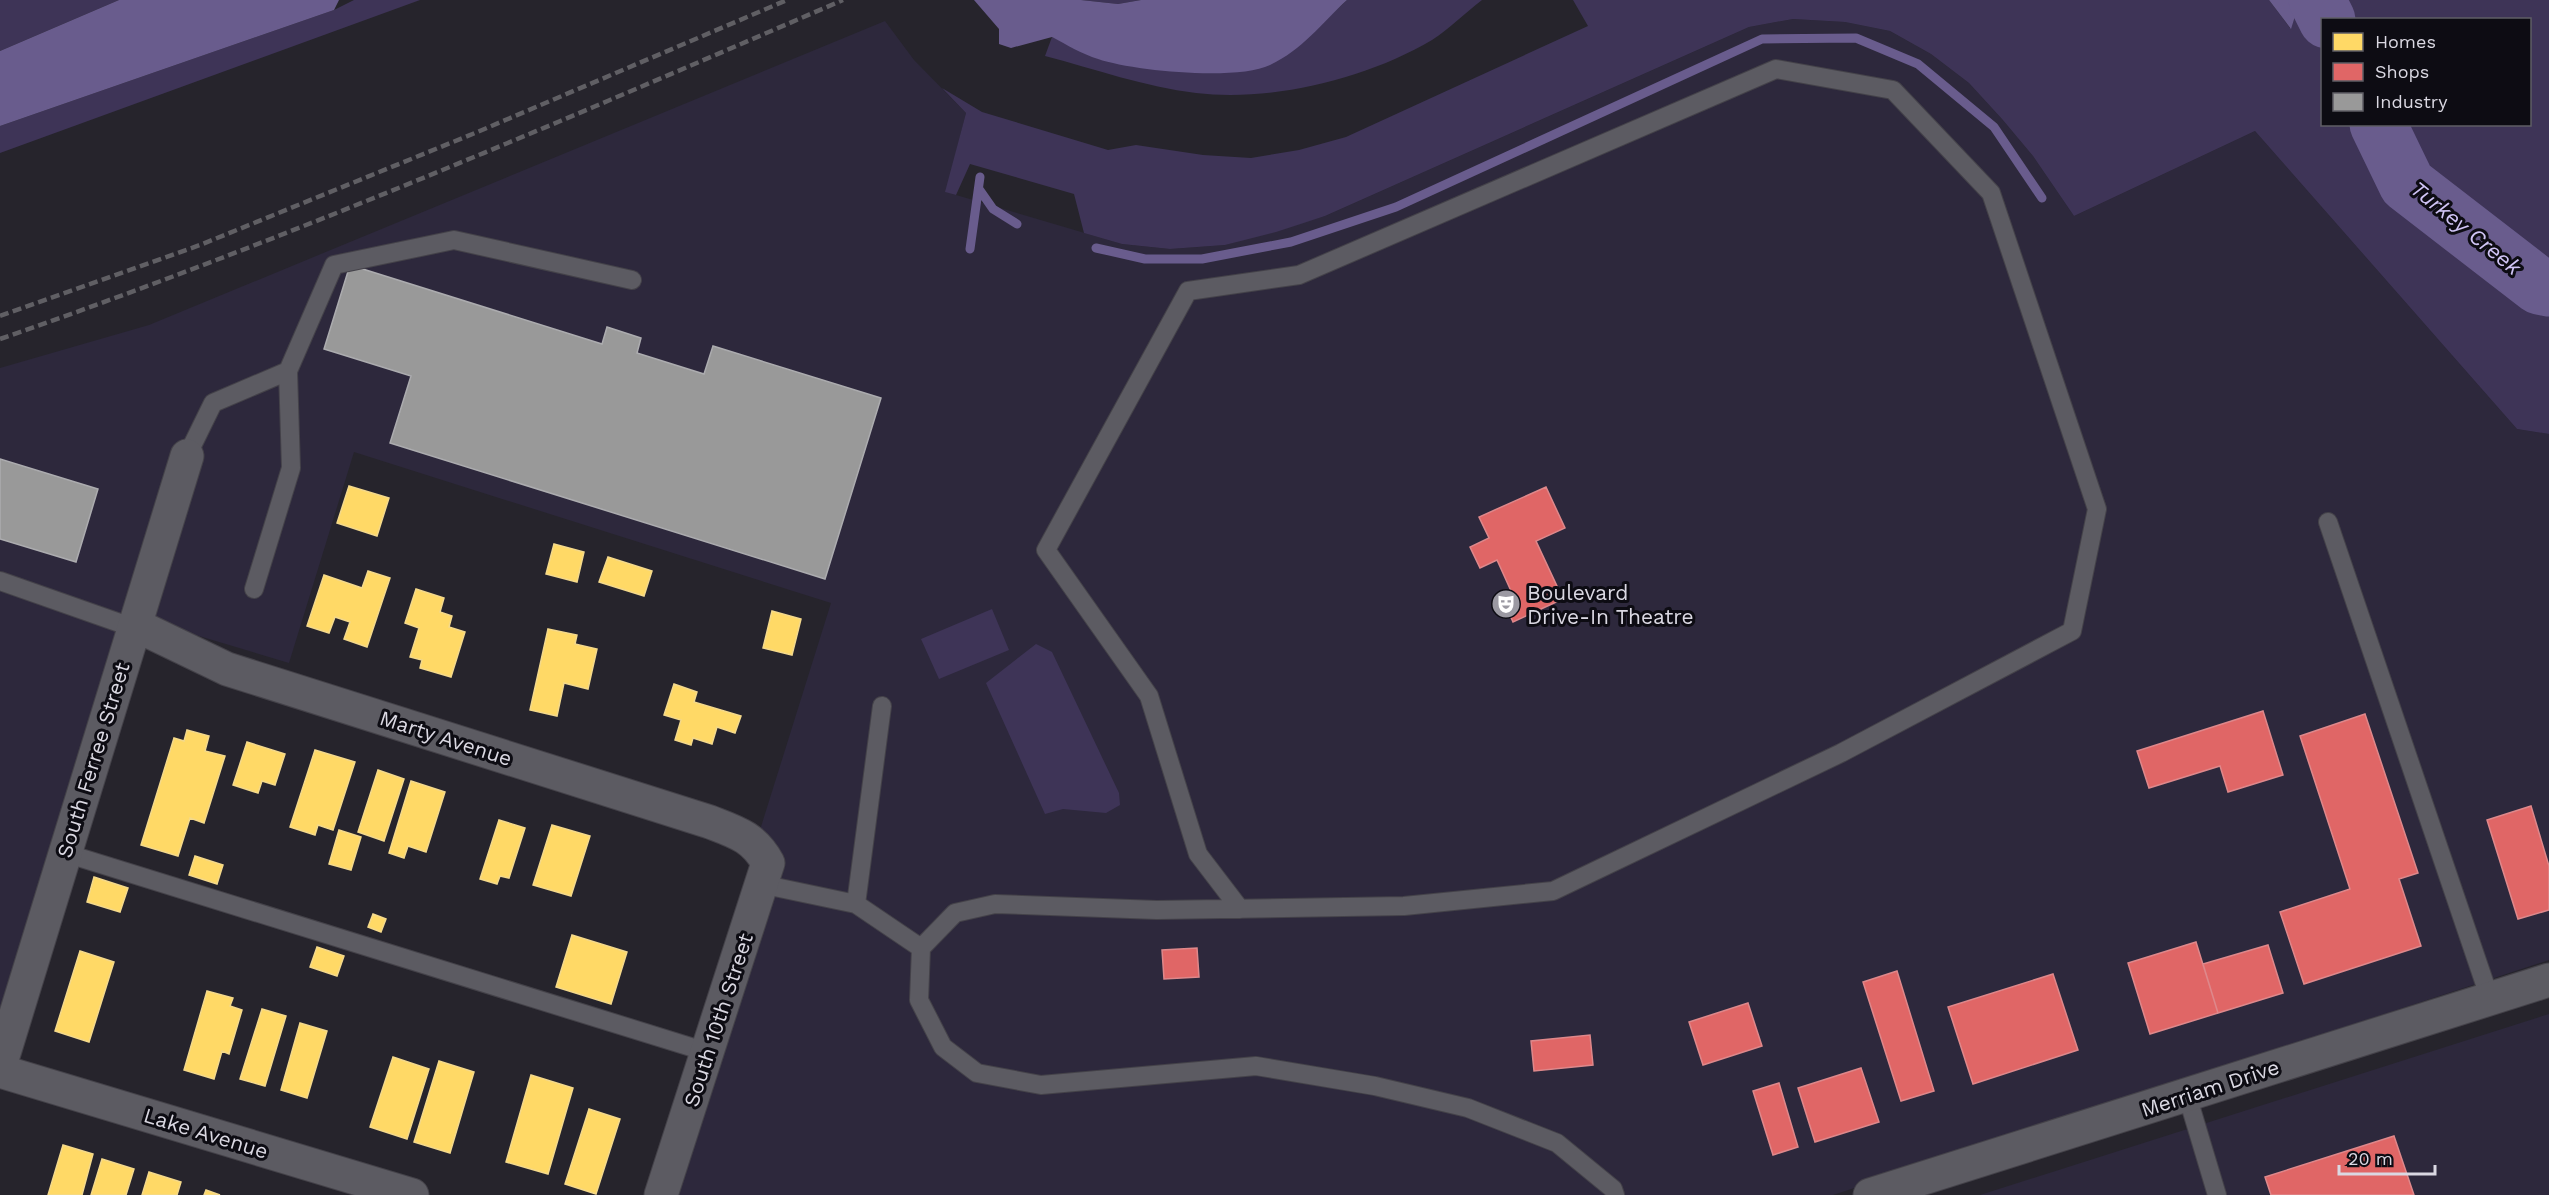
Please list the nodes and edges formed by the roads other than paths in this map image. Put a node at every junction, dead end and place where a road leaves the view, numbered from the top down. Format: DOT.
graph roads {
  1 [pos="632,280"];
  2 [pos="288,371"];
  3 [pos="187,456"];
  4 [pos="2328,522"];
  5 [pos="0,581"];
  6 [pos="254,589"];
  7 [pos="134,628"];
  8 [pos="882,706"];
  9 [pos="759,847"];
  10 [pos="65,853"];
  11 [pos="761,884"];
  12 [pos="856,904"];
  13 [pos="1240,909"];
  14 [pos="921,948"];
  15 [pos="2549,980"];
  16 [pos="2490,999"];
  17 [pos="707,1053"];
  18 [pos="0,1066"];
  19 [pos="0,1071"];
  20 [pos="2187,1095"];
  21 [pos="412,1195"];
  22 [pos="662,1195"];
  23 [pos="1615,1195"];
  24 [pos="1870,1195"];
  25 [pos="2217,1195"];
  1 -- 2 [label="lane"];
  2 -- 3 [label="lane"];
  2 -- 6 [label="lane"];
  3 -- 7 [label="street, South Ferree Street"];
  4 -- 16 [label="lane"];
  5 -- 7 [label="lane"];
  7 -- 9 [label="street, Marty Avenue"];
  7 -- 10 [label="street, South Ferree Street"];
  8 -- 12 [label="lane"];
  9 -- 11 [label="street, South 10th Street"];
  10 -- 17 [label="lane"];
  10 -- 18 [label="street, South Ferree Street"];
  11 -- 12 [label="lane"];
  11 -- 17 [label="street, South 10th Street"];
  12 -- 14 [label="lane"];
  13 -- 13 [label="lane"];
  13 -- 14 [label="lane"];
  14 -- 23 [label="lane"];
  15 -- 16 [label="street, Merriam Drive"];
  16 -- 20 [label="street, Merriam Drive"];
  17 -- 22 [label="street, South 10th Street"];
  19 -- 21 [label="street, Lake Avenue"];
  20 -- 24 [label="street, Merriam Drive"];
  20 -- 25 [label="lane"];
}
